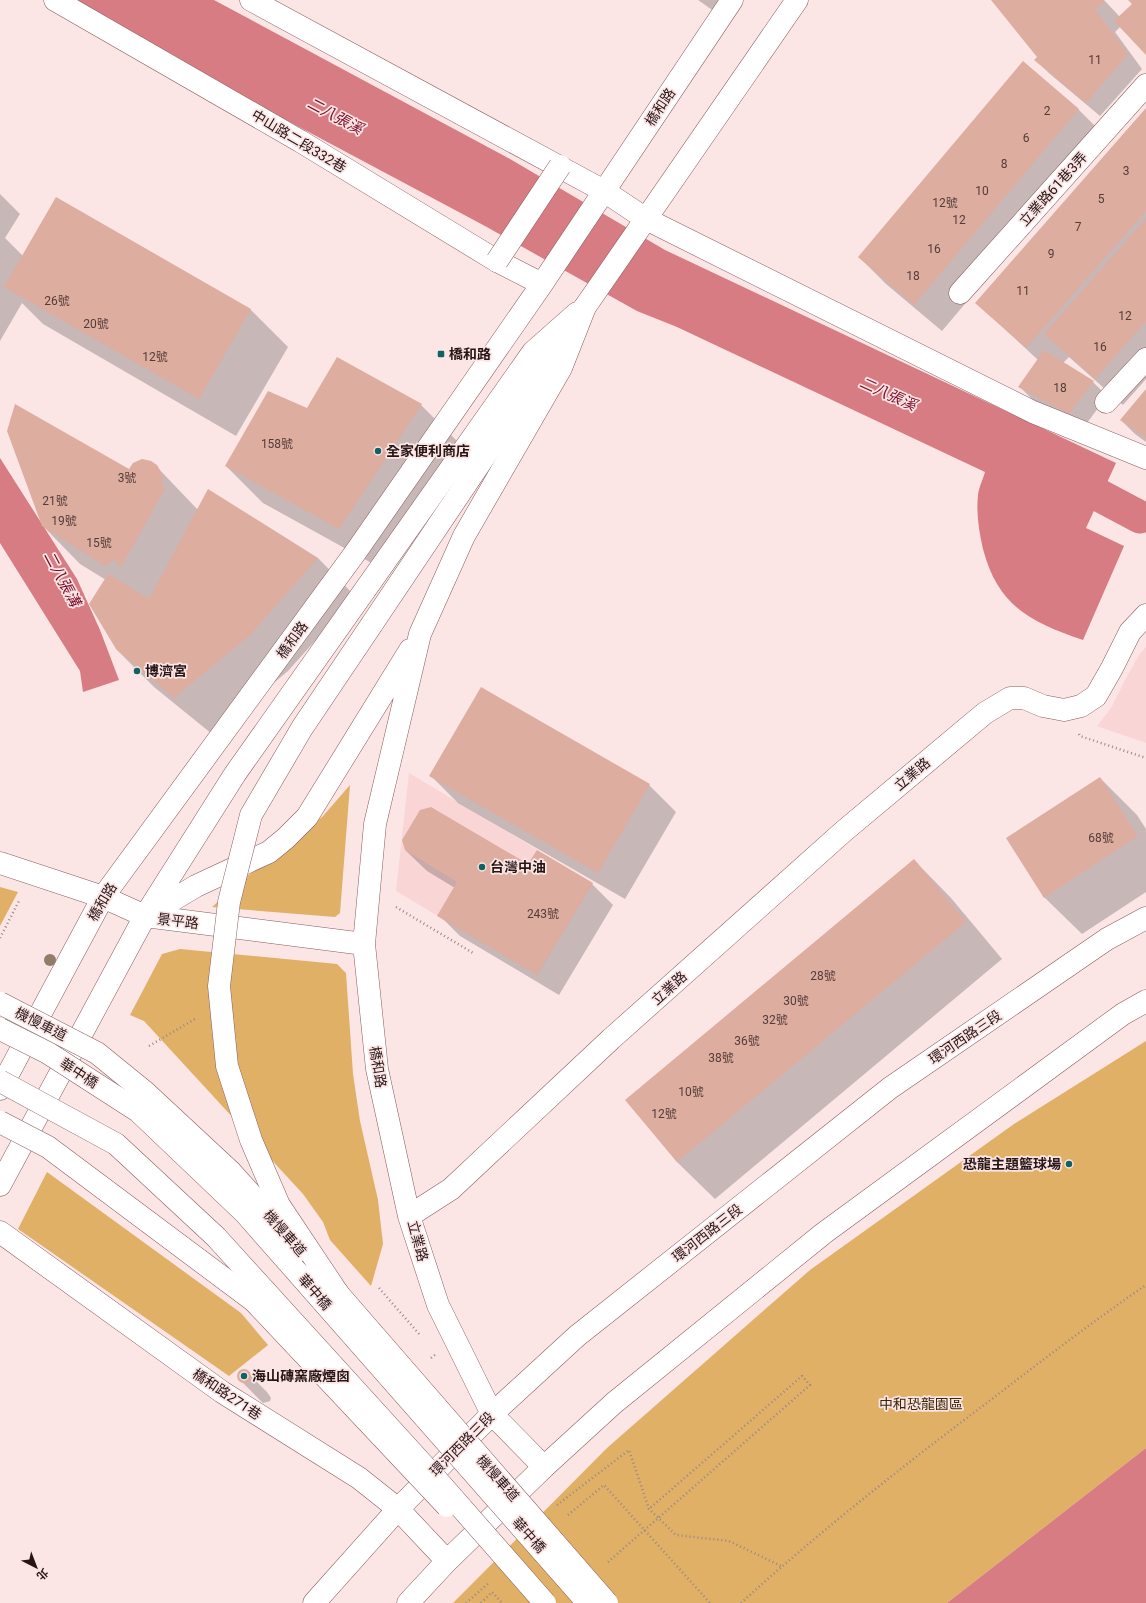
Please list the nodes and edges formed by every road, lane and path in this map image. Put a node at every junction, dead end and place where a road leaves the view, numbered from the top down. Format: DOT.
graph roads {
  1 [pos="56,0"];
  2 [pos="251,0"];
  3 [pos="732,0"];
  4 [pos="797,0"];
  5 [pos="1145,76"];
  6 [pos="560,166"];
  7 [pos="604,191"];
  8 [pos="646,219"];
  9 [pos="497,261"];
  10 [pos="542,284"];
  11 [pos="960,292"];
  12 [pos="585,307"];
  13 [pos="1146,359"];
  14 [pos="1106,402"];
  15 [pos="1146,458"];
  16 [pos="1146,614"];
  17 [pos="420,634"];
  18 [pos="1064,710"];
  19 [pos="1146,758"];
  20 [pos="0,863"];
  21 [pos="368,890"];
  22 [pos="14,896"];
  23 [pos="103,897"];
  24 [pos="145,916"];
  25 [pos="1146,918"];
  26 [pos="0,938"];
  27 [pos="364,944"];
  28 [pos="473,953"];
  29 [pos="1146,1001"];
  30 [pos="0,1003"];
  31 [pos="0,1029"];
  32 [pos="0,1082"];
  33 [pos="0,1089"];
  34 [pos="0,1122"];
  35 [pos="0,1185"];
  36 [pos="409,1216"];
  37 [pos="0,1232"];
  38 [pos="1146,1285"];
  39 [pos="379,1288"];
  40 [pos="339,1295"];
  41 [pos="421,1336"];
  42 [pos="431,1348"];
  43 [pos="436,1354"];
  44 [pos="407,1398"];
  45 [pos="492,1414"];
  46 [pos="544,1468"];
  47 [pos="552,1508"];
  48 [pos="398,1509"];
  49 [pos="649,1509"];
  50 [pos="564,1519"];
  51 [pos="447,1562"];
  52 [pos="604,1566"];
  53 [pos="781,1566"];
  54 [pos="314,1603"];
  55 [pos="408,1603"];
  56 [pos="481,1603"];
  57 [pos="502,1603"];
  58 [pos="534,1603"];
  59 [pos="544,1603"];
  60 [pos="588,1603"];
  61 [pos="607,1603"];
  62 [pos="710,1603"];
  63 [pos="741,1603"];
  1 -- 9 [label="street, 中山路二段332巷"];
  2 -- 6 [label="street"];
  3 -- 7 [label="street, 橋和路"];
  4 -- 8 [label="street, 橋和路"];
  5 -- 11 [label="street, 立業路61巷3弄"];
  6 -- 7 [label="street"];
  6 -- 9 [label="street, bridge"];
  7 -- 8 [label="street"];
  7 -- 10 [label="street, 橋和路"];
  8 -- 12 [label="street, 橋和路"];
  8 -- 15 [label="street"];
  9 -- 10 [label="street, 中山路二段332巷"];
  10 -- 23 [label="street, 橋和路"];
  12 -- 17 [label="street, 橋和路"];
  12 -- 24 [label="street, 橋和路"];
  12 -- 40 [label="street, bridge"];
  13 -- 14 [label="street"];
  16 -- 18 [label="street, 立業路"];
  17 -- 21 [label="street, 橋和路"];
  17 -- 24 [label="street, 橋和路"];
  18 -- 19 [label="path"];
  18 -- 36 [label="street, 立業路"];
  20 -- 23 [label="street, 景平路"];
  21 -- 27 [label="street, 橋和路"];
  21 -- 28 [label="path"];
  22 -- 26 [label="path"];
  23 -- 24 [label="street, 景平路"];
  23 -- 33 [label="street, 橋和路"];
  24 -- 27 [label="street, 景平路"];
  24 -- 35 [label="street, 橋和路"];
  25 -- 45 [label="street, 環河西路三段"];
  27 -- 36 [label="street, 橋和路"];
  29 -- 46 [label="street"];
  30 -- 40 [label="street, 機慢車道, bridge"];
  31 -- 44 [label="street, 華中橋, bridge"];
  32 -- 59 [label="street, bridge"];
  34 -- 58 [label="street, bridge"];
  36 -- 45 [label="street, 立業路"];
  37 -- 48 [label="street, 橋和路271巷"];
  38 -- 53 [label="path"];
  39 -- 41 [label="path"];
  40 -- 44 [label="street, bridge"];
  40 -- 61 [label="street, 機慢車道, bridge"];
  42 -- 43 [label="path"];
  44 -- 60 [label="street, 華中橋, bridge"];
  45 -- 46 [label="street, 立業路"];
  45 -- 48 [label="street, 環河西路三段"];
  46 -- 51 [label="street"];
  47 -- 49 [label="path"];
  48 -- 51 [label="street, 橋和路271巷"];
  48 -- 54 [label="street, 環河西路三段"];
  49 -- 52 [label="path, bridge"];
  49 -- 53 [label="path"];
  50 -- 62 [label="path"];
  51 -- 55 [label="street"];
  53 -- 63 [label="path"];
  56 -- 57 [label="path"];
}
